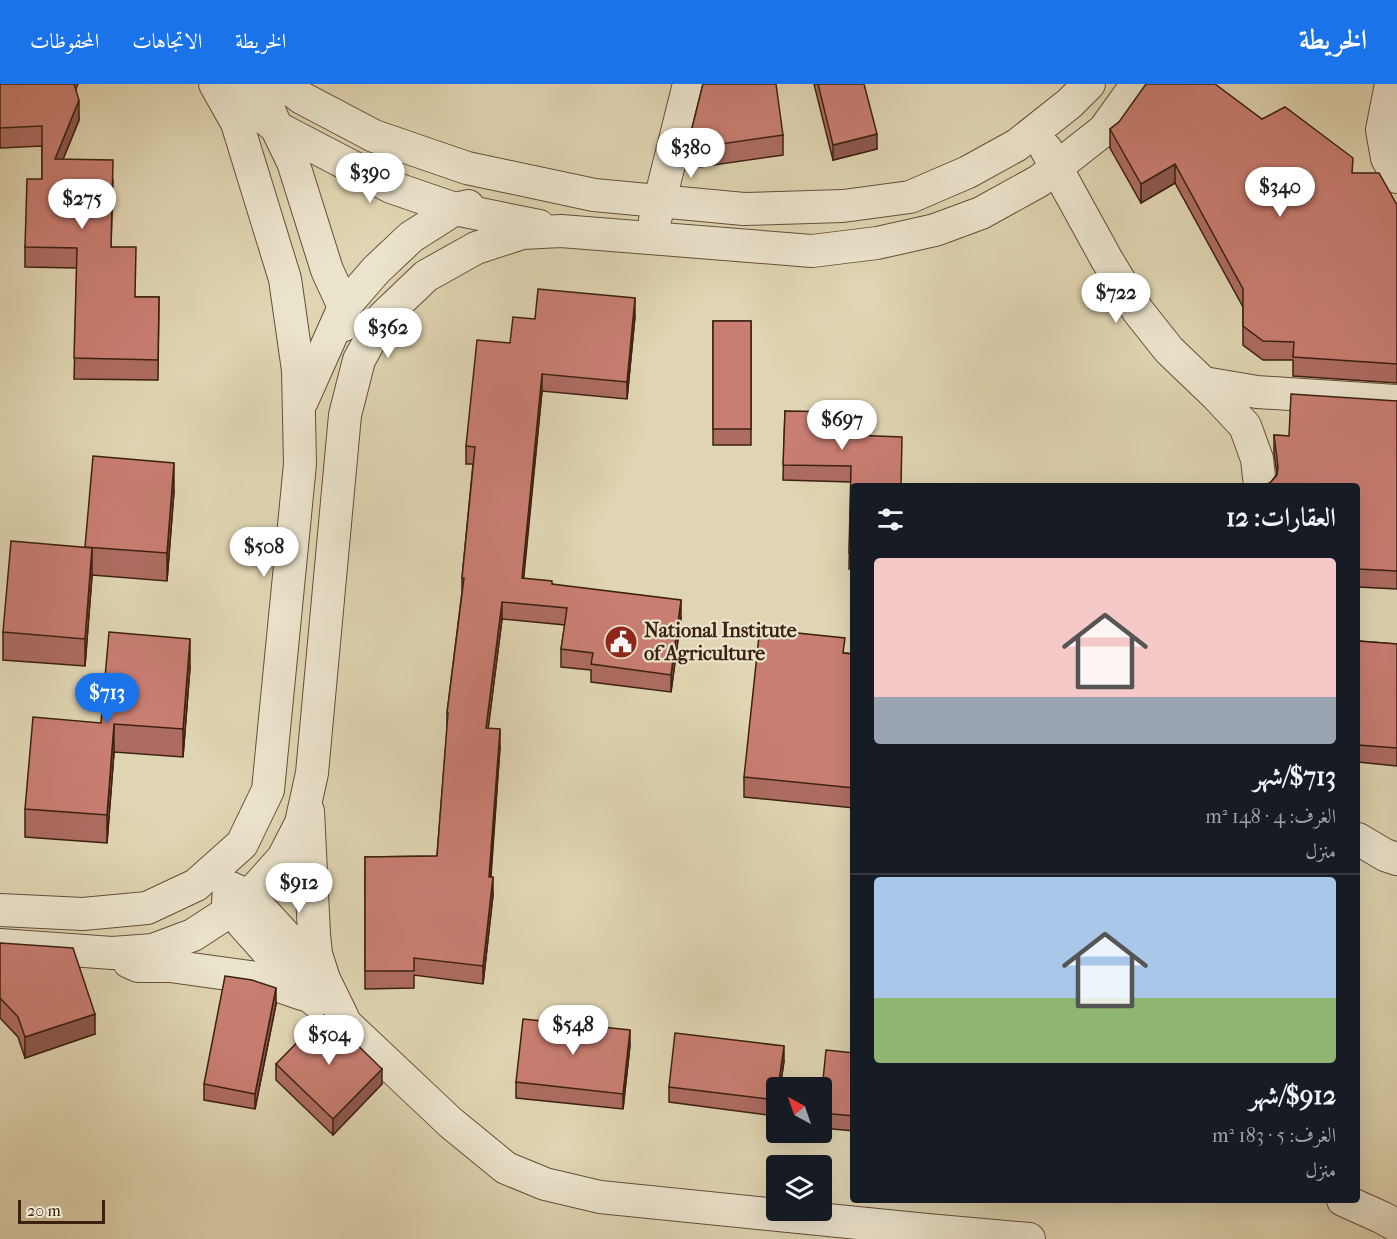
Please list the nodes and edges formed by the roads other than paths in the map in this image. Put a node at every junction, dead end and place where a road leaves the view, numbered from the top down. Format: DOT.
graph roads {
  1 [pos="215,84"];
  2 [pos="221,84"];
  3 [pos="259,84"];
  4 [pos="283,84"];
  5 [pos="689,84"];
  6 [pos="1089,84"];
  7 [pos="1137,84"];
  8 [pos="1391,84"];
  9 [pos="276,127"];
  10 [pos="1036,130"];
  11 [pos="1056,168"];
  12 [pos="1397,177"];
  13 [pos="560,188"];
  14 [pos="660,201"];
  15 [pos="455,209"];
  16 [pos="561,231"];
  17 [pos="650,238"];
  18 [pos="344,307"];
  19 [pos="1204,383"];
  20 [pos="1397,401"];
  21 [pos="299,407"];
  22 [pos="345,415"];
  23 [pos="1260,483"];
  24 [pos="307,798"];
  25 [pos="1360,840"];
  26 [pos="242,844"];
  27 [pos="1397,859"];
  28 [pos="196,885"];
  29 [pos="237,897"];
  30 [pos="0,910"];
  31 [pos="0,945"];
  32 [pos="112,953"];
  33 [pos="317,988"];
  34 [pos="1350,1203"];
  35 [pos="1397,1226"];
  36 [pos="1029,1239"];
  1 -- 21 [label="street"];
  2 -- 9 [label="street"];
  3 -- 9 [label="street"];
  4 -- 13 [label="street"];
  5 -- 14 [label="street"];
  6 -- 10 [label="street"];
  7 -- 11 [label="street"];
  8 -- 12 [label="street"];
  9 -- 15 [label="street"];
  9 -- 18 [label="street"];
  10 -- 11 [label="street"];
  10 -- 14 [label="street"];
  11 -- 17 [label="street"];
  11 -- 19 [label="street"];
  13 -- 14 [label="street"];
  13 -- 15 [label="street"];
  14 -- 17 [label="street"];
  15 -- 16 [label="street"];
  15 -- 18 [label="street"];
  16 -- 17 [label="street"];
  16 -- 22 [label="street"];
  18 -- 21 [label="street"];
  18 -- 22 [label="street"];
  19 -- 20 [label="street"];
  19 -- 23 [label="street"];
  21 -- 26 [label="street"];
  22 -- 24 [label="street"];
  24 -- 29 [label="street"];
  24 -- 33 [label="street"];
  25 -- 27 [label="street"];
  26 -- 28 [label="street"];
  26 -- 29 [label="street"];
  28 -- 29 [label="street"];
  28 -- 30 [label="street"];
  29 -- 32 [label="street"];
  29 -- 33 [label="street"];
  31 -- 32 [label="street"];
  32 -- 33 [label="street"];
  33 -- 36 [label="street"];
  34 -- 35 [label="street"];
}
